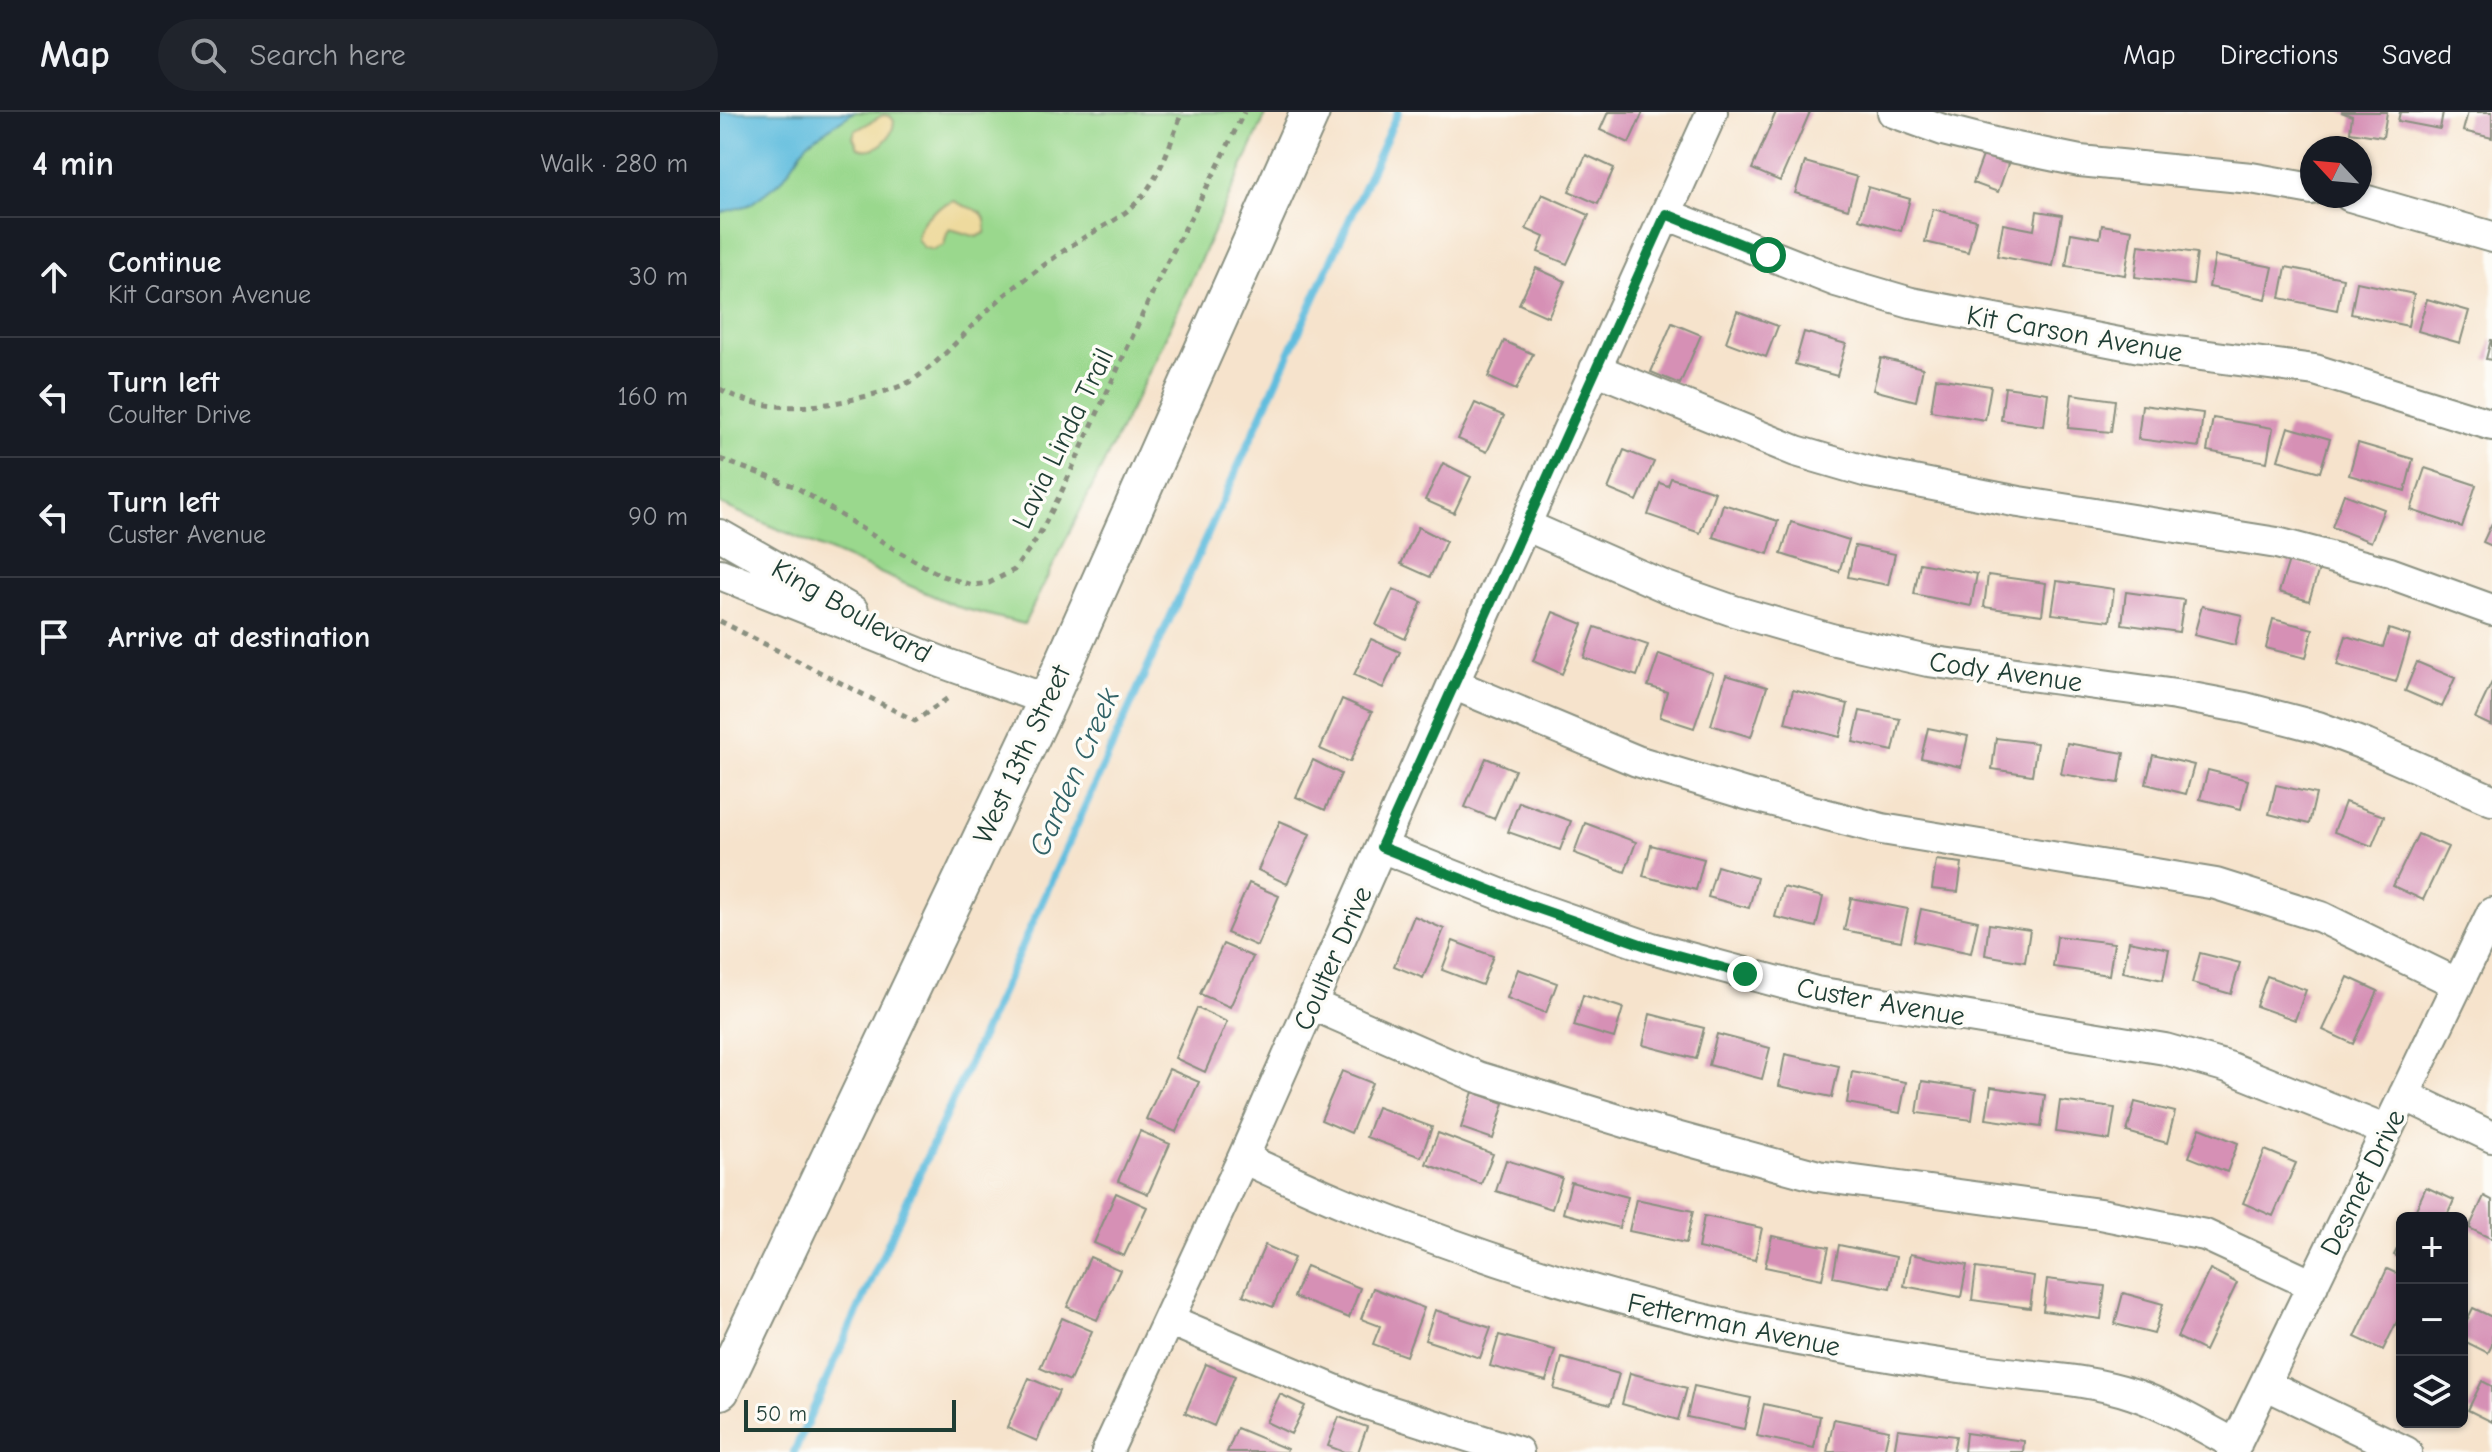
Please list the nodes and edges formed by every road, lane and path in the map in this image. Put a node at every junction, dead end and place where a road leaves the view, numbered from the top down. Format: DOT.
graph roads {
  1 [pos="1182,112"];
  2 [pos="1244,112"];
  3 [pos="1310,112"];
  4 [pos="1712,112"];
  5 [pos="1893,112"];
  6 [pos="2300,187"];
  7 [pos="2372,202"];
  8 [pos="1666,214"];
  9 [pos="2492,237"];
  10 [pos="1595,369"];
  11 [pos="720,389"];
  12 [pos="2492,425"];
  13 [pos="720,459"];
  14 [pos="1525,525"];
  15 [pos="720,535"];
  16 [pos="720,574"];
  17 [pos="2492,610"];
  18 [pos="720,621"];
  19 [pos="954,667"];
  20 [pos="1453,684"];
  21 [pos="1048,700"];
  22 [pos="2492,800"];
  23 [pos="1381,847"];
  24 [pos="2492,913"];
  25 [pos="2458,984"];
  26 [pos="1311,1004"];
  27 [pos="2404,1095"];
  28 [pos="2387,1131"];
  29 [pos="2492,1137"];
  30 [pos="1243,1158"];
  31 [pos="2313,1285"];
  32 [pos="1169,1320"];
  33 [pos="2265,1384"];
  34 [pos="720,1390"];
  35 [pos="2234,1448"];
  36 [pos="1107,1452"];
  37 [pos="1518,1452"];
  38 [pos="2406,1452"];
  1 -- 11 [label="path"];
  2 -- 13 [label="path, Lavia Linda Trail"];
  3 -- 21 [label="main road, West 13th Street"];
  4 -- 8 [label="street, Coulter Drive"];
  5 -- 6 [label="street"];
  7 -- 9 [label="street"];
  8 -- 10 [label="street, Coulter Drive"];
  8 -- 12 [label="street, Kit Carson Avenue"];
  10 -- 14 [label="street, Coulter Drive"];
  10 -- 17 [label="street"];
  14 -- 20 [label="street, Coulter Drive"];
  14 -- 22 [label="street, Cody Avenue"];
  15 -- 19 [label="street, King Boulevard"];
  16 -- 19 [label="street, King Boulevard"];
  18 -- 19 [label="path"];
  19 -- 21 [label="street, King Boulevard"];
  20 -- 23 [label="street, Coulter Drive"];
  20 -- 25 [label="street"];
  21 -- 34 [label="main road, West 13th Street"];
  23 -- 26 [label="street, Coulter Drive"];
  23 -- 28 [label="street, Custer Avenue"];
  24 -- 25 [label="street, Desmet Drive"];
  25 -- 27 [label="street, Desmet Drive"];
  26 -- 30 [label="street, Coulter Drive"];
  26 -- 31 [label="street"];
  27 -- 28 [label="street, Desmet Drive"];
  27 -- 29 [label="street"];
  28 -- 31 [label="street, Desmet Drive"];
  30 -- 32 [label="street, Coulter Drive"];
  30 -- 35 [label="street, Fetterman Avenue"];
  31 -- 33 [label="street, Desmet Drive"];
  32 -- 36 [label="street, Coulter Drive"];
  32 -- 37 [label="street"];
  33 -- 35 [label="street, Desmet Drive"];
  33 -- 38 [label="street"];
}
